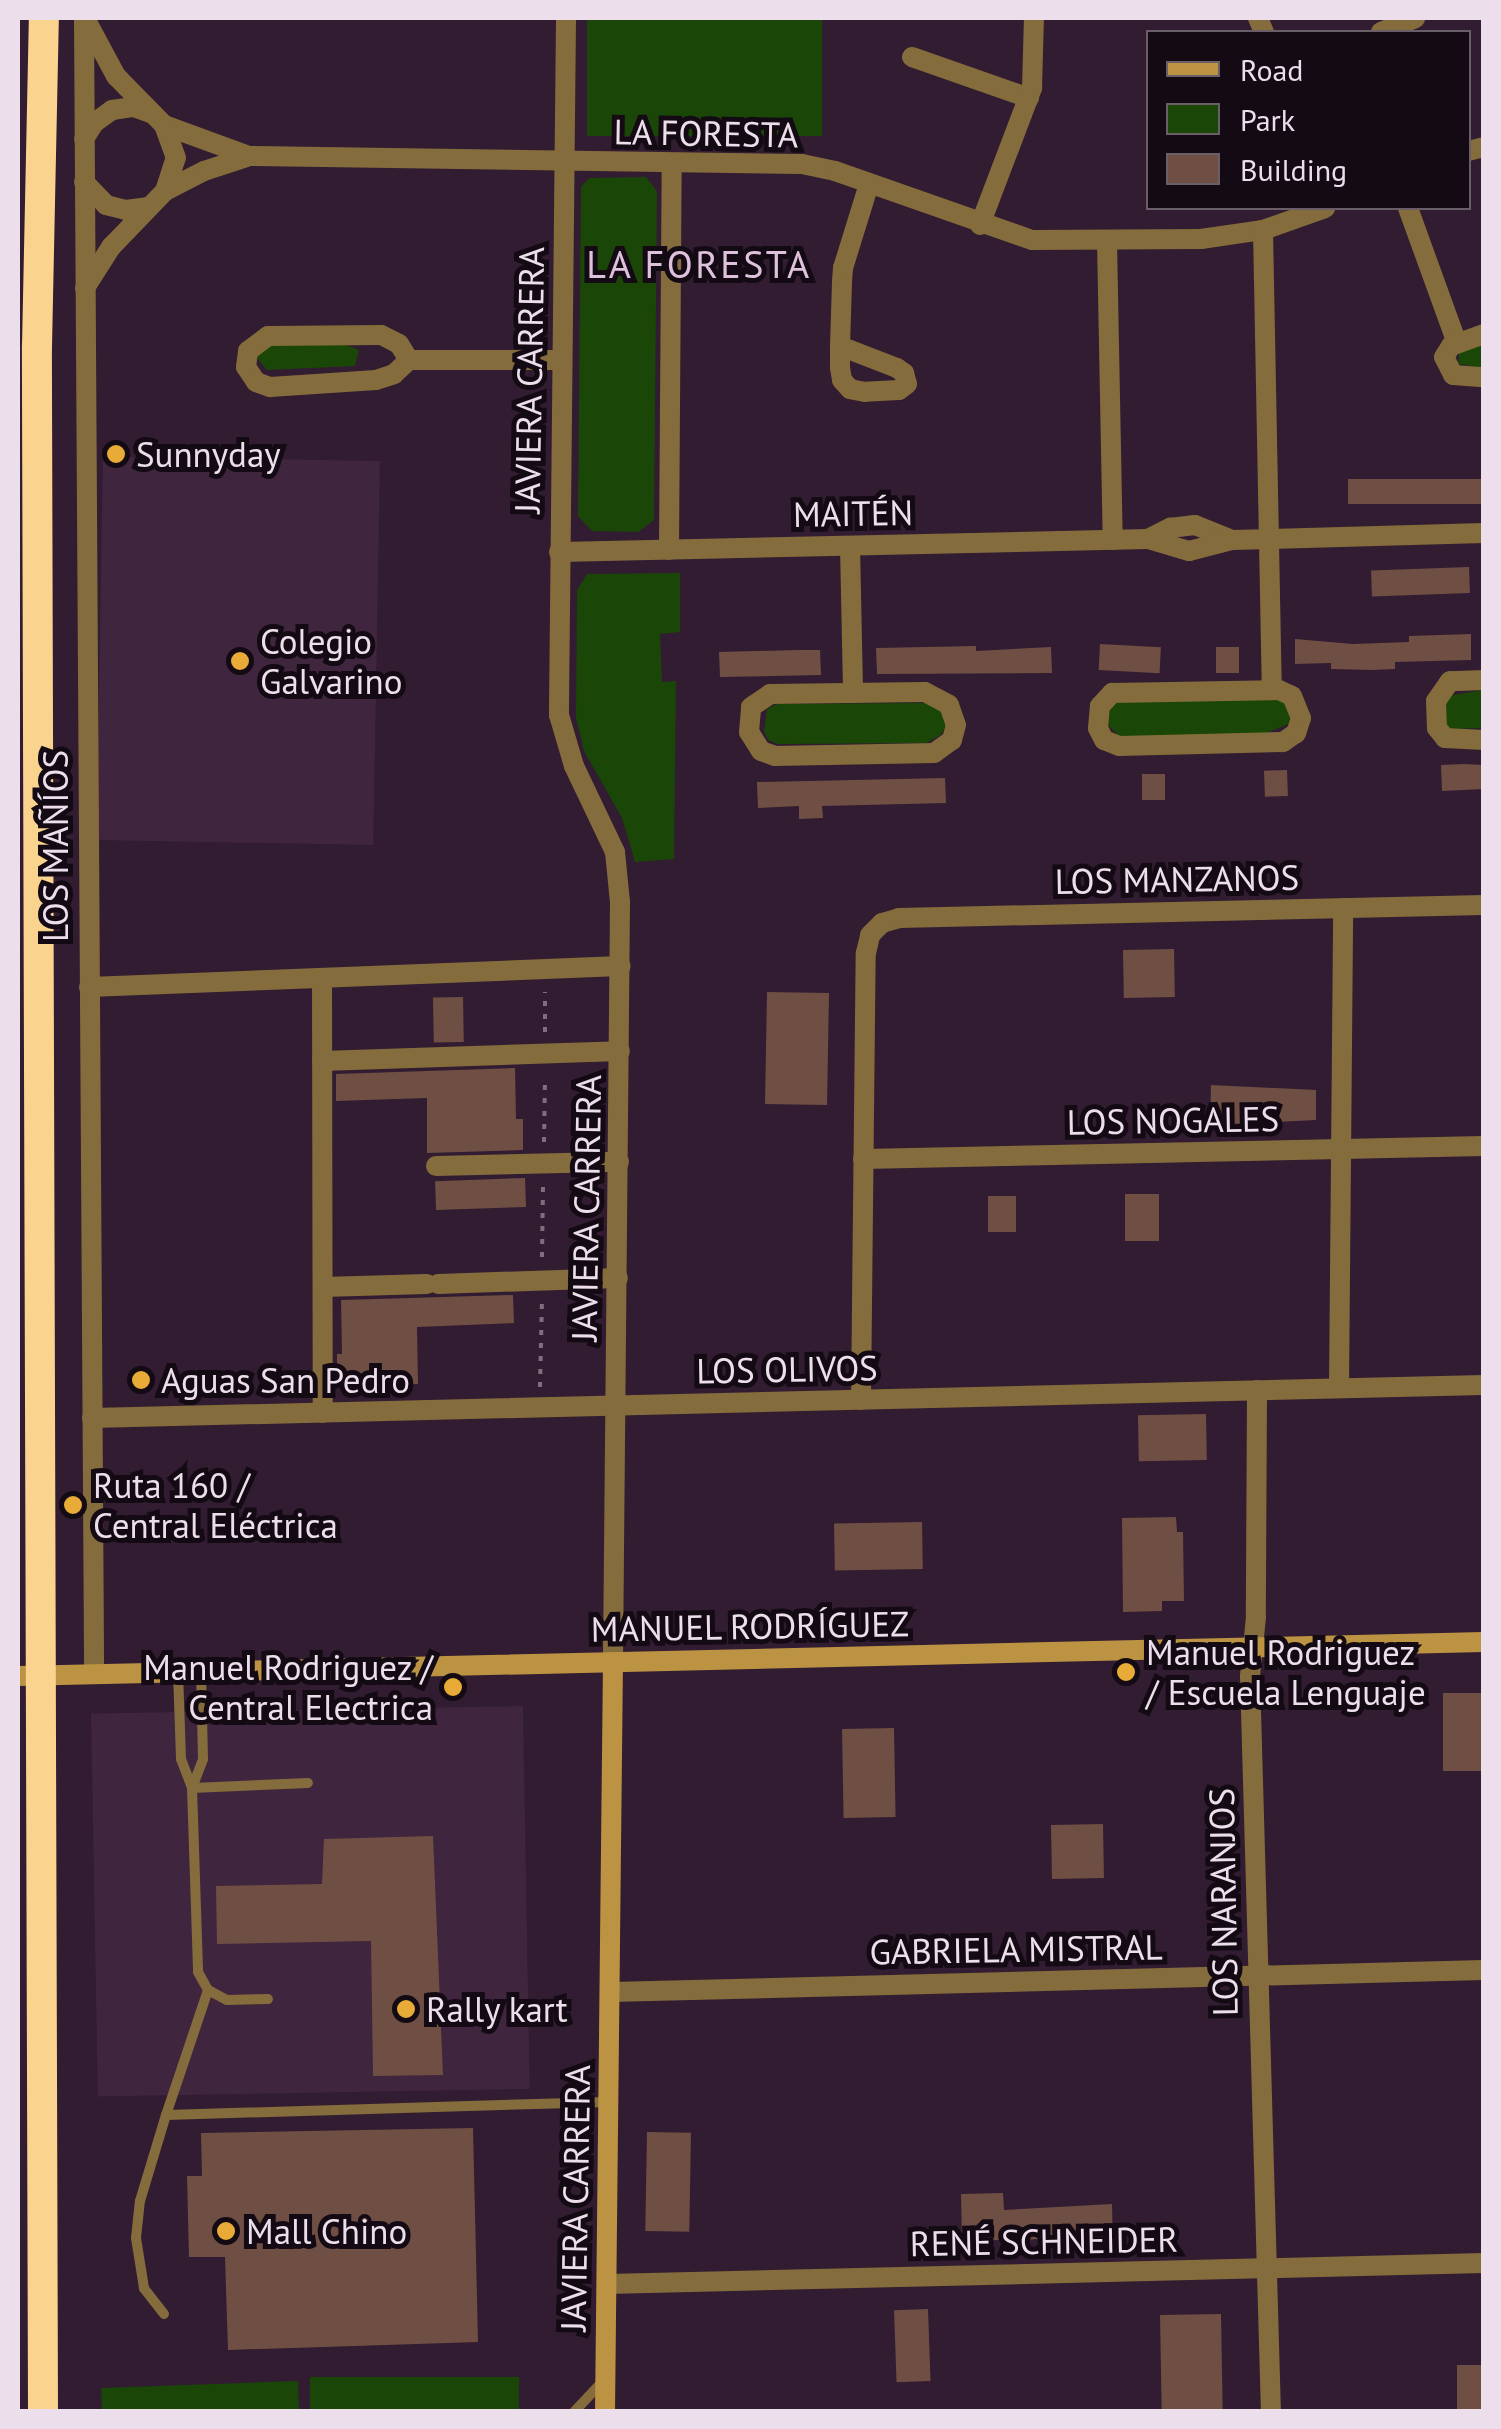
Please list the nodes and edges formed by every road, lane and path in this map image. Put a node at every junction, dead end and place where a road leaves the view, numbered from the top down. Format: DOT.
graph roads {
  1 [pos="44,18"];
  2 [pos="85,18"];
  3 [pos="566,18"];
  4 [pos="1034,18"];
  5 [pos="1415,18"];
  6 [pos="1385,30"];
  7 [pos="912,58"];
  8 [pos="1029,98"];
  9 [pos="159,120"];
  10 [pos="84,138"];
  11 [pos="249,156"];
  12 [pos="564,164"];
  13 [pos="672,164"];
  14 [pos="84,182"];
  15 [pos="869,184"];
  16 [pos="165,191"];
  17 [pos="148,207"];
  18 [pos="1318,210"];
  19 [pos="1409,210"];
  20 [pos="980,224"];
  21 [pos="1263,230"];
  22 [pos="1107,241"];
  23 [pos="84,291"];
  24 [pos="1484,334"];
  25 [pos="1457,343"];
  26 [pos="840,346"];
  27 [pos="409,360"];
  28 [pos="562,360"];
  29 [pos="1484,377"];
  30 [pos="1484,533"];
  31 [pos="1269,539"];
  32 [pos="1112,540"];
  33 [pos="850,546"];
  34 [pos="669,550"];
  35 [pos="560,552"];
  36 [pos="1484,680"];
  37 [pos="1272,690"];
  38 [pos="853,693"];
  39 [pos="1484,740"];
  40 [pos="1484,905"];
  41 [pos="1342,908"];
  42 [pos="621,966"];
  43 [pos="322,978"];
  44 [pos="88,986"];
  45 [pos="620,1051"];
  46 [pos="322,1061"];
  47 [pos="1484,1146"];
  48 [pos="1341,1150"];
  49 [pos="864,1159"];
  50 [pos="619,1162"];
  51 [pos="436,1166"];
  52 [pos="618,1278"];
  53 [pos="323,1286"];
  54 [pos="1484,1385"];
  55 [pos="1339,1388"];
  56 [pos="1258,1390"];
  57 [pos="861,1400"];
  58 [pos="617,1406"];
  59 [pos="323,1413"];
  60 [pos="92,1418"];
  61 [pos="1484,1642"];
  62 [pos="1253,1647"];
  63 [pos="614,1662"];
  64 [pos="178,1672"];
  65 [pos="201,1672"];
  66 [pos="94,1674"];
  67 [pos="30,1676"];
  68 [pos="308,1783"];
  69 [pos="192,1788"];
  70 [pos="1484,1970"];
  71 [pos="1256,1976"];
  72 [pos="208,1990"];
  73 [pos="610,1992"];
  74 [pos="268,2000"];
  75 [pos="609,2102"];
  76 [pos="166,2115"];
  77 [pos="1484,2262"];
  78 [pos="1267,2268"];
  79 [pos="606,2284"];
  80 [pos="164,2314"];
  81 [pos="606,2378"];
  82 [pos="43,2412"];
  83 [pos="574,2412"];
  84 [pos="605,2412"];
  85 [pos="1271,2412"];
  1 -- 67 [label="highway"];
  2 -- 9 [label="street, LA FORESTA"];
  2 -- 10 [label="street, LOS MAÑÍOS"];
  3 -- 12 [label="street, JAVIERA CARRERA"];
  4 -- 8 [label="street"];
  5 -- 6 [label="street"];
  7 -- 8 [label="street"];
  8 -- 20 [label="street"];
  9 -- 10 [label="street, LA FORESTA"];
  9 -- 11 [label="street, LA FORESTA"];
  9 -- 16 [label="street"];
  10 -- 14 [label="street, LOS MAÑÍOS"];
  11 -- 12 [label="street, LA FORESTA"];
  11 -- 16 [label="street, LA FORESTA"];
  12 -- 13 [label="street, LA FORESTA"];
  12 -- 28 [label="street, JAVIERA CARRERA"];
  13 -- 15 [label="street, LA FORESTA"];
  13 -- 34 [label="street"];
  14 -- 17 [label="street"];
  14 -- 23 [label="street, LOS MAÑÍOS"];
  15 -- 20 [label="street, LA FORESTA"];
  15 -- 26 [label="street"];
  16 -- 17 [label="street, LA FORESTA"];
  17 -- 23 [label="street, LA FORESTA"];
  18 -- 21 [label="street, LA FORESTA"];
  19 -- 25 [label="street"];
  20 -- 22 [label="street, LA FORESTA"];
  21 -- 22 [label="street, LA FORESTA"];
  21 -- 31 [label="street"];
  22 -- 32 [label="street"];
  23 -- 44 [label="street, LOS MAÑÍOS"];
  24 -- 25 [label="street"];
  25 -- 29 [label="street"];
  27 -- 27 [label="street"];
  27 -- 28 [label="street"];
  28 -- 35 [label="street, JAVIERA CARRERA"];
  30 -- 31 [label="street, MAITÉN"];
  31 -- 32 [label="street, MAITÉN"];
  31 -- 37 [label="street"];
  32 -- 33 [label="street, MAITÉN"];
  33 -- 34 [label="street, MAITÉN"];
  33 -- 38 [label="street"];
  34 -- 35 [label="street, MAITÉN"];
  35 -- 42 [label="street, JAVIERA CARRERA"];
  36 -- 39 [label="street"];
  37 -- 37 [label="street"];
  38 -- 38 [label="street"];
  40 -- 41 [label="street, LOS MANZANOS"];
  41 -- 48 [label="street"];
  41 -- 49 [label="street, LOS MANZANOS"];
  42 -- 43 [label="street"];
  42 -- 45 [label="street, JAVIERA CARRERA"];
  43 -- 44 [label="street"];
  43 -- 46 [label="street"];
  44 -- 60 [label="street, LOS MAÑÍOS"];
  45 -- 46 [label="street"];
  45 -- 50 [label="street, JAVIERA CARRERA"];
  46 -- 53 [label="street"];
  47 -- 48 [label="street, LOS NOGALES"];
  48 -- 49 [label="street, LOS NOGALES"];
  48 -- 55 [label="street"];
  49 -- 57 [label="street"];
  50 -- 51 [label="street"];
  50 -- 52 [label="street, JAVIERA CARRERA"];
  52 -- 53 [label="street"];
  52 -- 58 [label="street, JAVIERA CARRERA"];
  53 -- 59 [label="street"];
  54 -- 55 [label="street, LOS OLIVOS"];
  55 -- 56 [label="street, LOS OLIVOS"];
  56 -- 57 [label="street, LOS OLIVOS"];
  56 -- 62 [label="street, LOS NARANJOS"];
  57 -- 58 [label="street, LOS OLIVOS"];
  58 -- 59 [label="street, LOS OLIVOS"];
  58 -- 63 [label="street, JAVIERA CARRERA"];
  59 -- 60 [label="street, LOS OLIVOS"];
  60 -- 66 [label="street, LOS MAÑÍOS"];
  61 -- 62 [label="street, MANUEL RODRÍGUEZ"];
  62 -- 63 [label="street, MANUEL RODRÍGUEZ"];
  62 -- 71 [label="street, LOS NARANJOS"];
  63 -- 65 [label="street, MANUEL RODRÍGUEZ"];
  63 -- 73 [label="street, JAVIERA CARRERA"];
  64 -- 65 [label="street, MANUEL RODRÍGUEZ"];
  64 -- 66 [label="street, MANUEL RODRÍGUEZ"];
  64 -- 69 [label="lane"];
  65 -- 69 [label="lane"];
  66 -- 67 [label="street, MANUEL RODRÍGUEZ"];
  67 -- 82 [label="highway"];
  68 -- 69 [label="lane"];
  69 -- 72 [label="lane"];
  70 -- 71 [label="street, GABRIELA MISTRAL"];
  71 -- 73 [label="street, GABRIELA MISTRAL"];
  71 -- 78 [label="street, LOS NARANJOS"];
  72 -- 74 [label="lane"];
  72 -- 76 [label="lane"];
  73 -- 75 [label="street, JAVIERA CARRERA"];
  75 -- 76 [label="lane"];
  75 -- 79 [label="street, JAVIERA CARRERA"];
  76 -- 80 [label="lane"];
  77 -- 78 [label="street, RENÉ SCHNEIDER"];
  78 -- 79 [label="street, RENÉ SCHNEIDER"];
  78 -- 85 [label="street, LOS NARANJOS"];
  79 -- 81 [label="street, JAVIERA CARRERA"];
  81 -- 83 [label="lane"];
  81 -- 84 [label="street, JAVIERA CARRERA"];
}
